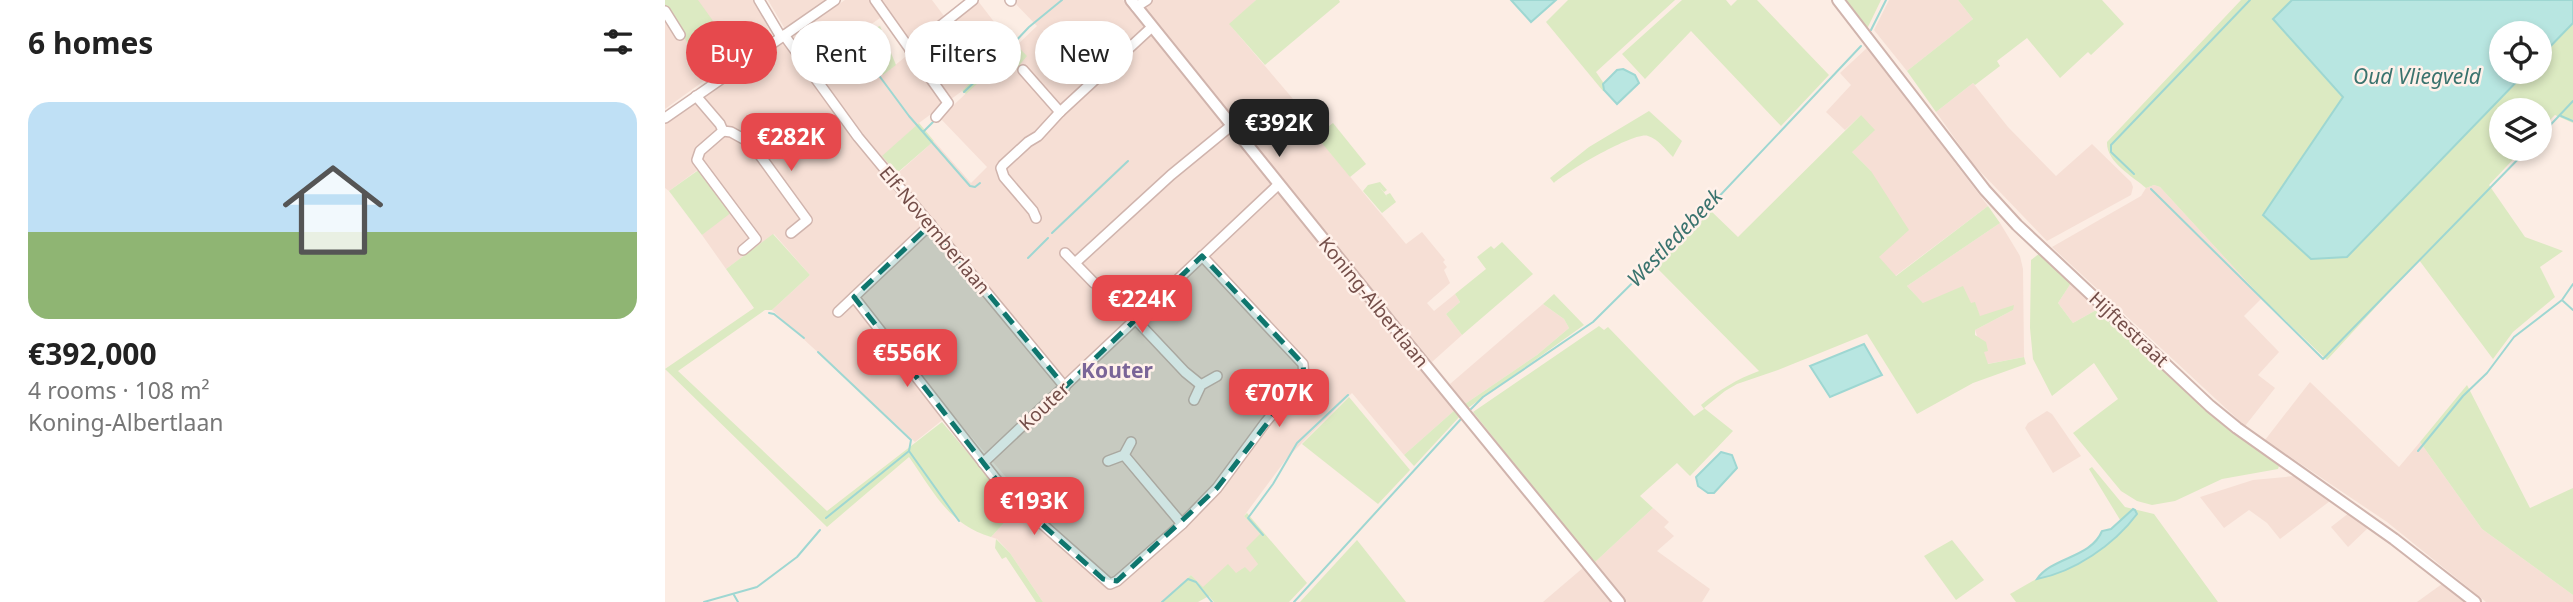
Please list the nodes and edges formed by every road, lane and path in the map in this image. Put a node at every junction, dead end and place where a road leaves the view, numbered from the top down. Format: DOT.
graph roads {
  1 [pos="759,0"];
  2 [pos="835,0"];
  3 [pos="875,0"];
  4 [pos="973,0"];
  5 [pos="1147,0"];
  6 [pos="1838,0"];
  7 [pos="1134,3"];
  8 [pos="666,14"];
  9 [pos="947,21"];
  10 [pos="1152,27"];
  11 [pos="680,35"];
  12 [pos="783,36"];
  13 [pos="905,43"];
  14 [pos="1023,70"];
  15 [pos="934,84"];
  16 [pos="696,96"];
  17 [pos="1060,112"];
  18 [pos="936,117"];
  19 [pos="665,118"];
  20 [pos="1232,125"];
  21 [pos="723,131"];
  22 [pos="1279,184"];
  23 [pos="1036,218"];
  24 [pos="931,224"];
  25 [pos="791,233"];
  26 [pos="743,250"];
  27 [pos="1065,253"];
  28 [pos="1202,256"];
  29 [pos="1075,262"];
  30 [pos="1094,283"];
  31 [pos="854,297"];
  32 [pos="838,312"];
  33 [pos="1136,320"];
  34 [pos="1217,376"];
  35 [pos="1201,385"];
  36 [pos="1065,387"];
  37 [pos="1194,400"];
  38 [pos="1131,442"];
  39 [pos="1124,456"];
  40 [pos="1108,461"];
  41 [pos="983,463"];
  42 [pos="1182,524"];
  43 [pos="1619,602"];
  44 [pos="2475,602"];
  1 -- 12 [label="street, Elf-Novemberlaan"];
  2 -- 12 [label="street"];
  3 -- 13 [label="street"];
  4 -- 9 [label="street"];
  5 -- 7 [label="street"];
  6 -- 44 [label="street, Hijftestraat"];
  7 -- 10 [label="street, Koning-Albertlaan"];
  8 -- 11 [label="street"];
  10 -- 17 [label="street"];
  10 -- 20 [label="street, Koning-Albertlaan"];
  12 -- 16 [label="street"];
  12 -- 24 [label="street, Elf-Novemberlaan"];
  14 -- 17 [label="street"];
  15 -- 18 [label="street"];
  16 -- 19 [label="street"];
  16 -- 21 [label="street"];
  17 -- 23 [label="street"];
  20 -- 22 [label="street, Koning-Albertlaan"];
  20 -- 29 [label="street"];
  21 -- 25 [label="street"];
  21 -- 26 [label="street"];
  22 -- 28 [label="street, Kouter"];
  22 -- 43 [label="street, Koning-Albertlaan"];
  24 -- 31 [label="street"];
  24 -- 36 [label="street, Elf-Novemberlaan"];
  27 -- 29 [label="street"];
  28 -- 33 [label="street, Kouter"];
  28 -- 42 [label="street"];
  29 -- 30 [label="street"];
  31 -- 32 [label="street"];
  31 -- 41 [label="street"];
  33 -- 35 [label="street"];
  33 -- 36 [label="street, Kouter"];
  34 -- 35 [label="street"];
  35 -- 37 [label="street"];
  36 -- 41 [label="street, Kouter"];
  38 -- 39 [label="street"];
  39 -- 40 [label="street"];
  39 -- 42 [label="street"];
  41 -- 42 [label="street"];
}
